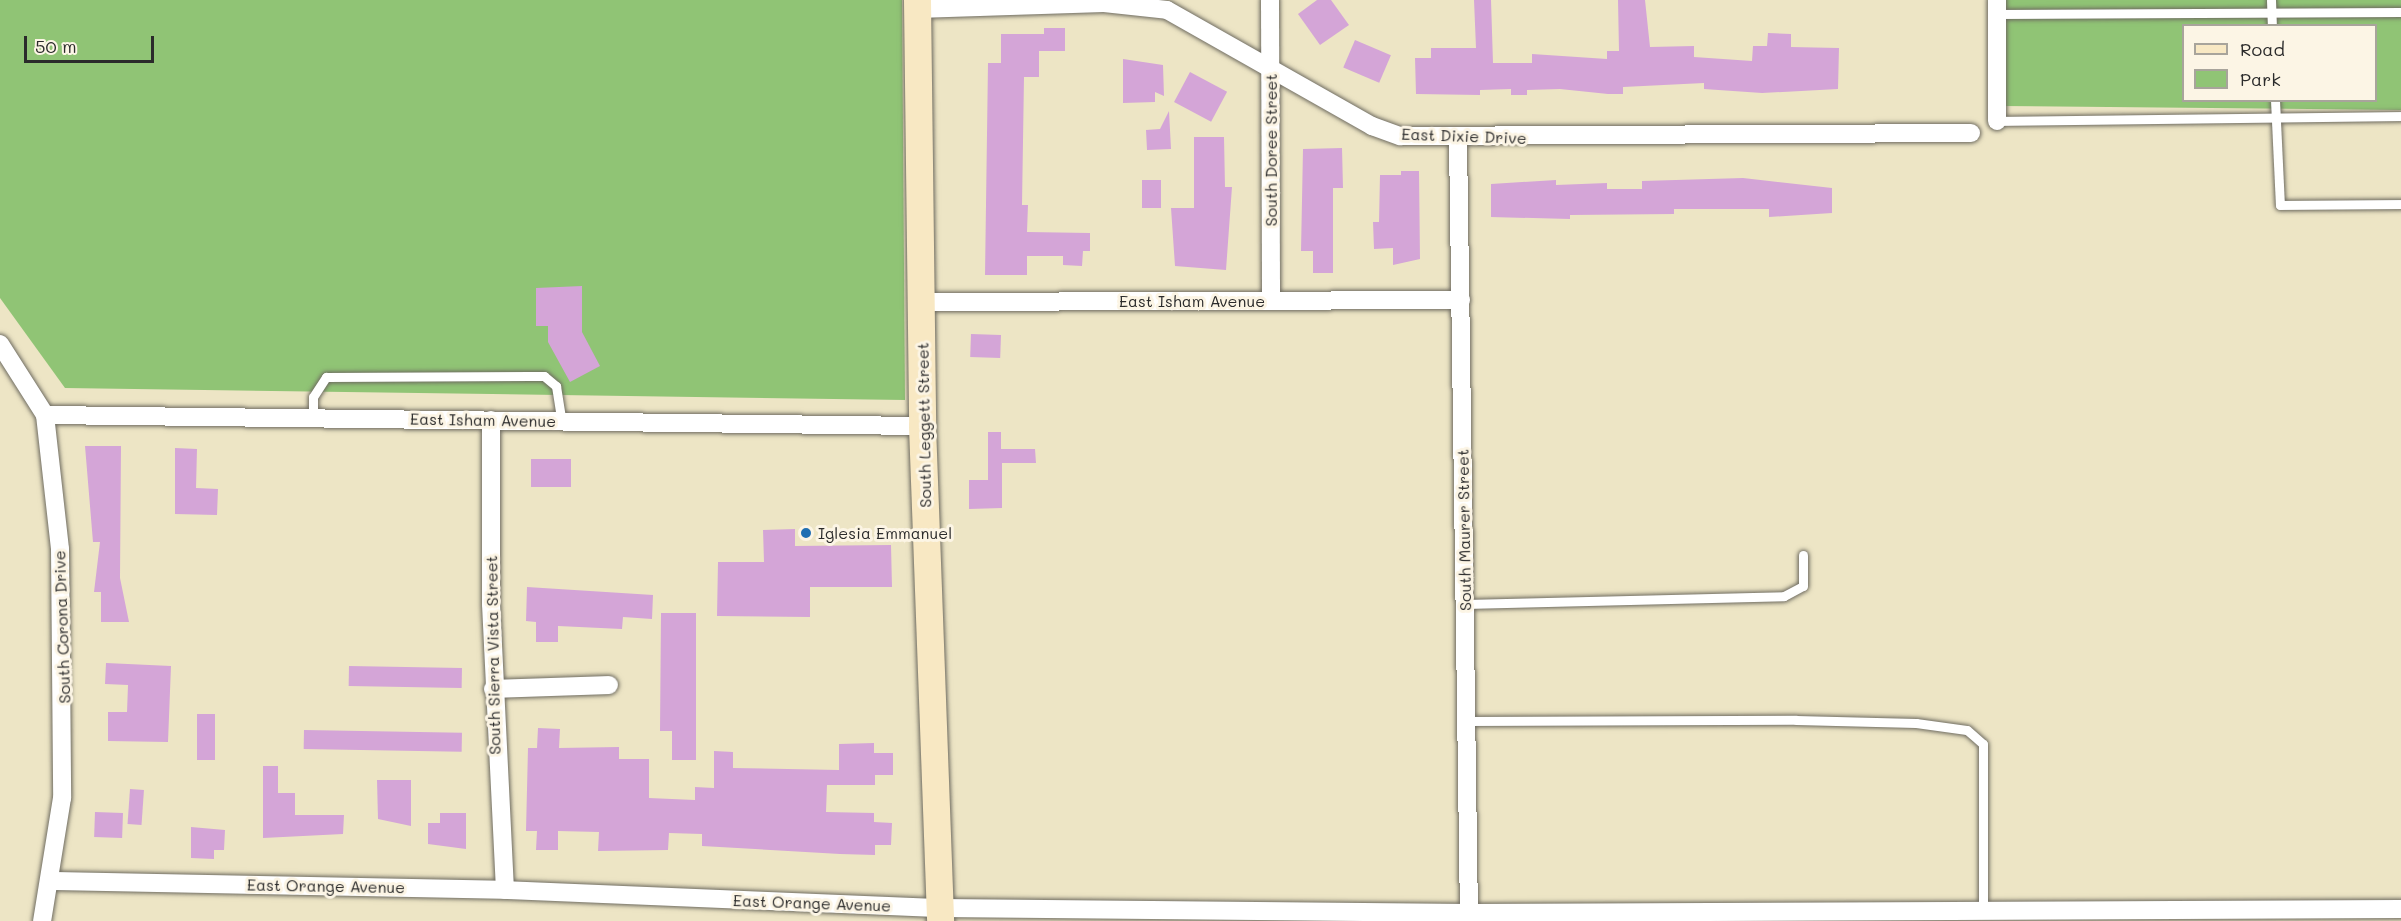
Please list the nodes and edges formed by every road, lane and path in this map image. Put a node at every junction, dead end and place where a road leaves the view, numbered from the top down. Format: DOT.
graph roads {
  1 [pos="1270,0"];
  2 [pos="2271,0"];
  3 [pos="917,5"];
  4 [pos="1996,7"];
  5 [pos="2271,12"];
  6 [pos="2401,12"];
  7 [pos="2272,24"];
  8 [pos="1271,68"];
  9 [pos="2275,102"];
  10 [pos="2401,116"];
  11 [pos="2276,118"];
  12 [pos="1997,121"];
  13 [pos="1971,133"];
  14 [pos="1458,138"];
  15 [pos="2401,204"];
  16 [pos="1271,300"];
  17 [pos="1461,300"];
  18 [pos="923,302"];
  19 [pos="0,344"];
  20 [pos="45,415"];
  21 [pos="313,418"];
  22 [pos="491,420"];
  23 [pos="562,422"];
  24 [pos="922,426"];
  25 [pos="1803,555"];
  26 [pos="1465,604"];
  27 [pos="609,685"];
  28 [pos="494,689"];
  29 [pos="1467,721"];
  30 [pos="51,881"];
  31 [pos="505,890"];
  32 [pos="2401,909"];
  33 [pos="1983,911"];
  34 [pos="940,915"];
  35 [pos="1469,917"];
  36 [pos="42,921"];
  1 -- 8 [label="street, South Doree Street"];
  2 -- 5 [label="lane"];
  3 -- 8 [label="street, East Dixie Drive"];
  3 -- 18 [label="street, South Leggett Street"];
  4 -- 5 [label="lane"];
  4 -- 12 [label="street"];
  5 -- 6 [label="lane"];
  5 -- 7 [label="lane"];
  8 -- 14 [label="street, East Dixie Drive"];
  8 -- 16 [label="street, South Doree Street"];
  9 -- 11 [label="lane"];
  10 -- 11 [label="lane"];
  11 -- 12 [label="lane"];
  11 -- 15 [label="lane"];
  13 -- 14 [label="street, East Dixie Drive"];
  14 -- 17 [label="street, South Maurer Street"];
  16 -- 17 [label="street, East Isham Avenue"];
  16 -- 18 [label="street, East Isham Avenue"];
  17 -- 26 [label="street, South Maurer Street"];
  18 -- 24 [label="street, South Leggett Street"];
  19 -- 20 [label="street, South Corona Drive"];
  20 -- 21 [label="street, East Isham Avenue"];
  20 -- 30 [label="street, South Corona Drive"];
  21 -- 22 [label="street, East Isham Avenue"];
  21 -- 23 [label="lane"];
  22 -- 23 [label="street, East Isham Avenue"];
  22 -- 28 [label="street, South Sierra Vista Street"];
  23 -- 24 [label="street, East Isham Avenue"];
  24 -- 34 [label="street, South Leggett Street"];
  25 -- 26 [label="lane"];
  26 -- 29 [label="street, South Maurer Street"];
  27 -- 28 [label="street"];
  28 -- 31 [label="street, South Sierra Vista Street"];
  29 -- 33 [label="lane"];
  29 -- 35 [label="street, South Maurer Street"];
  30 -- 31 [label="street, East Orange Avenue"];
  30 -- 36 [label="street, South Corona Drive"];
  31 -- 34 [label="street, East Orange Avenue"];
  32 -- 33 [label="street, East Orange Avenue"];
  33 -- 35 [label="street, East Orange Avenue"];
  34 -- 35 [label="street, East Orange Avenue"];
}
